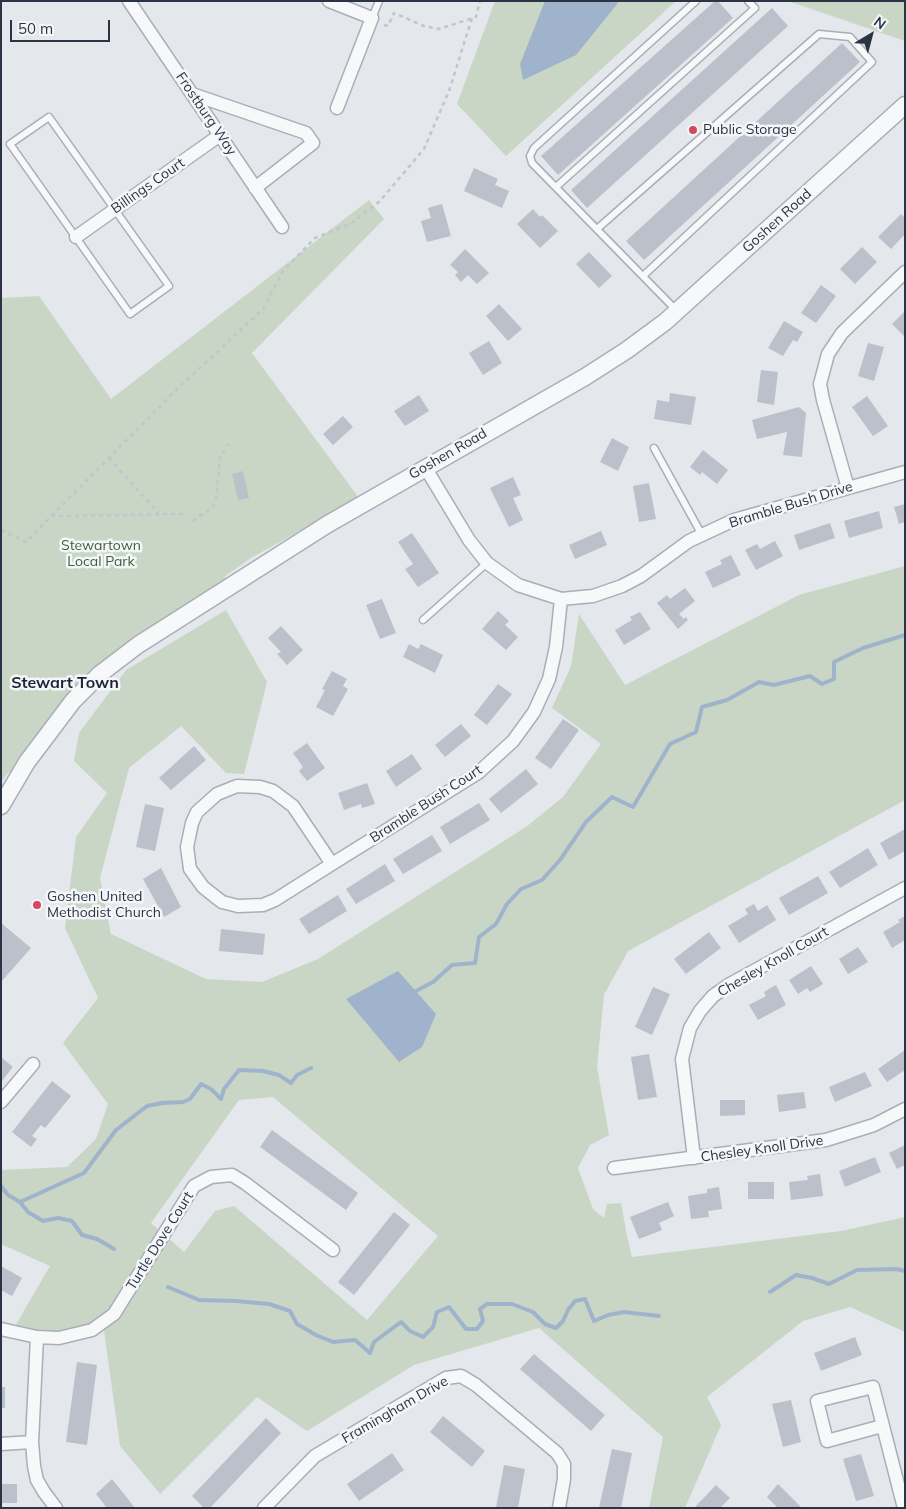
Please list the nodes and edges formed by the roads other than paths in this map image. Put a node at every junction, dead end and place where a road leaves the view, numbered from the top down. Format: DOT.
graph roads {
  1 [pos="129,1"];
  2 [pos="379,1"];
  3 [pos="696,1"];
  4 [pos="748,1"];
  5 [pos="333,2"];
  6 [pos="372,19"];
  7 [pos="192,94"];
  8 [pos="905,105"];
  9 [pos="337,108"];
  10 [pos="220,135"];
  11 [pos="255,188"];
  12 [pos="556,188"];
  13 [pos="115,209"];
  14 [pos="282,227"];
  15 [pos="597,229"];
  16 [pos="76,237"];
  17 [pos="905,272"];
  18 [pos="643,276"];
  19 [pos="677,311"];
  20 [pos="654,448"];
  21 [pos="425,467"];
  22 [pos="905,472"];
  23 [pos="848,488"];
  24 [pos="702,535"];
  25 [pos="487,562"];
  26 [pos="561,599"];
  27 [pos="423,620"];
  28 [pos="1,806"];
  29 [pos="332,864"];
  30 [pos="905,888"];
  31 [pos="33,1064"];
  32 [pos="1,1102"];
  33 [pos="905,1109"];
  34 [pos="694,1158"];
  35 [pos="614,1168"];
  36 [pos="332,1250"];
  37 [pos="1,1329"];
  38 [pos="37,1338"];
  39 [pos="882,1426"];
  40 [pos="32,1442"];
  41 [pos="1,1444"];
  42 [pos="56,1508"];
  43 [pos="264,1508"];
  44 [pos="560,1508"];
  45 [pos="904,1508"];
  1 -- 7 [label="street, Frostburg Way"];
  2 -- 6 [label="lane"];
  3 -- 12 [label="lane"];
  4 -- 12 [label="lane"];
  5 -- 6 [label="street"];
  6 -- 9 [label="street"];
  7 -- 10 [label="street, Frostburg Way"];
  7 -- 11 [label="street"];
  8 -- 19 [label="street, Goshen Road"];
  10 -- 11 [label="street, Frostburg Way"];
  10 -- 13 [label="street, Billings Court"];
  11 -- 14 [label="street, Frostburg Way"];
  12 -- 15 [label="lane"];
  13 -- 16 [label="street, Billings Court"];
  13 -- 16 [label="lane"];
  13 -- 16 [label="lane"];
  15 -- 18 [label="lane"];
  15 -- 18 [label="lane"];
  17 -- 23 [label="street"];
  18 -- 19 [label="lane"];
  19 -- 21 [label="street, Goshen Road"];
  20 -- 24 [label="lane"];
  21 -- 25 [label="street, Bramble Bush Drive"];
  21 -- 28 [label="street, Goshen Road"];
  22 -- 23 [label="street, Bramble Bush Drive"];
  23 -- 24 [label="street, Bramble Bush Drive"];
  24 -- 26 [label="street, Bramble Bush Drive"];
  25 -- 26 [label="street, Bramble Bush Drive"];
  25 -- 27 [label="lane"];
  26 -- 29 [label="street, Bramble Bush Court"];
  29 -- 29 [label="street, Bramble Bush Court"];
  30 -- 34 [label="street, Chesley Knoll Court"];
  31 -- 32 [label="street"];
  33 -- 34 [label="street, Chesley Knoll Drive"];
  34 -- 35 [label="street, Chesley Knoll Drive"];
  36 -- 38 [label="street, Turtle Dove Court"];
  37 -- 38 [label="street, Turtle Dove Court"];
  38 -- 40 [label="street"];
  39 -- 39 [label="street"];
  39 -- 45 [label="street"];
  40 -- 41 [label="street"];
  40 -- 42 [label="street"];
  43 -- 44 [label="street, Framingham Drive"];
}
